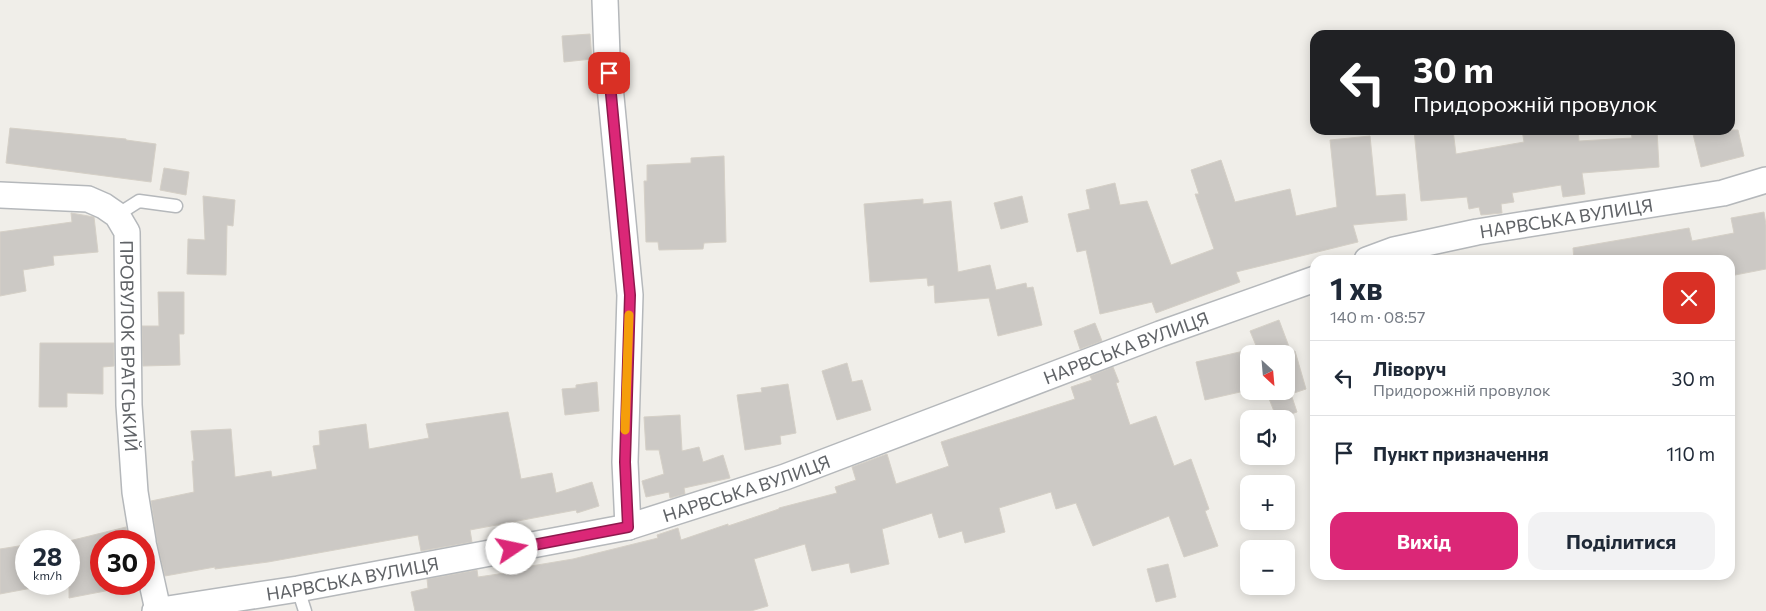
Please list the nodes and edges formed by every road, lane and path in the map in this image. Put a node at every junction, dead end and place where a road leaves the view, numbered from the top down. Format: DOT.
graph roads {
  1 [pos="605,0"];
  2 [pos="1766,180"];
  3 [pos="0,195"];
  4 [pos="176,206"];
  5 [pos="117,215"];
  6 [pos="1380,255"];
  7 [pos="1310,280"];
  8 [pos="628,527"];
  9 [pos="141,530"];
  10 [pos="153,595"];
  11 [pos="302,600"];
  12 [pos="156,611"];
  1 -- 8 [label="street"];
  2 -- 6 [label="street, НАРВСЬКА ВУЛИЦЯ"];
  3 -- 5 [label="street, ПРОВУЛОК БРАТСЬКИЙ"];
  4 -- 5 [label="lane"];
  5 -- 9 [label="street, ПРОВУЛОК БРАТСЬКИЙ"];
  7 -- 8 [label="street, НАРВСЬКА ВУЛИЦЯ"];
  8 -- 11 [label="street, НАРВСЬКА ВУЛИЦЯ"];
  10 -- 12 [label="street"];
  11 -- 12 [label="street, НАРВСЬКА ВУЛИЦЯ"];
}
